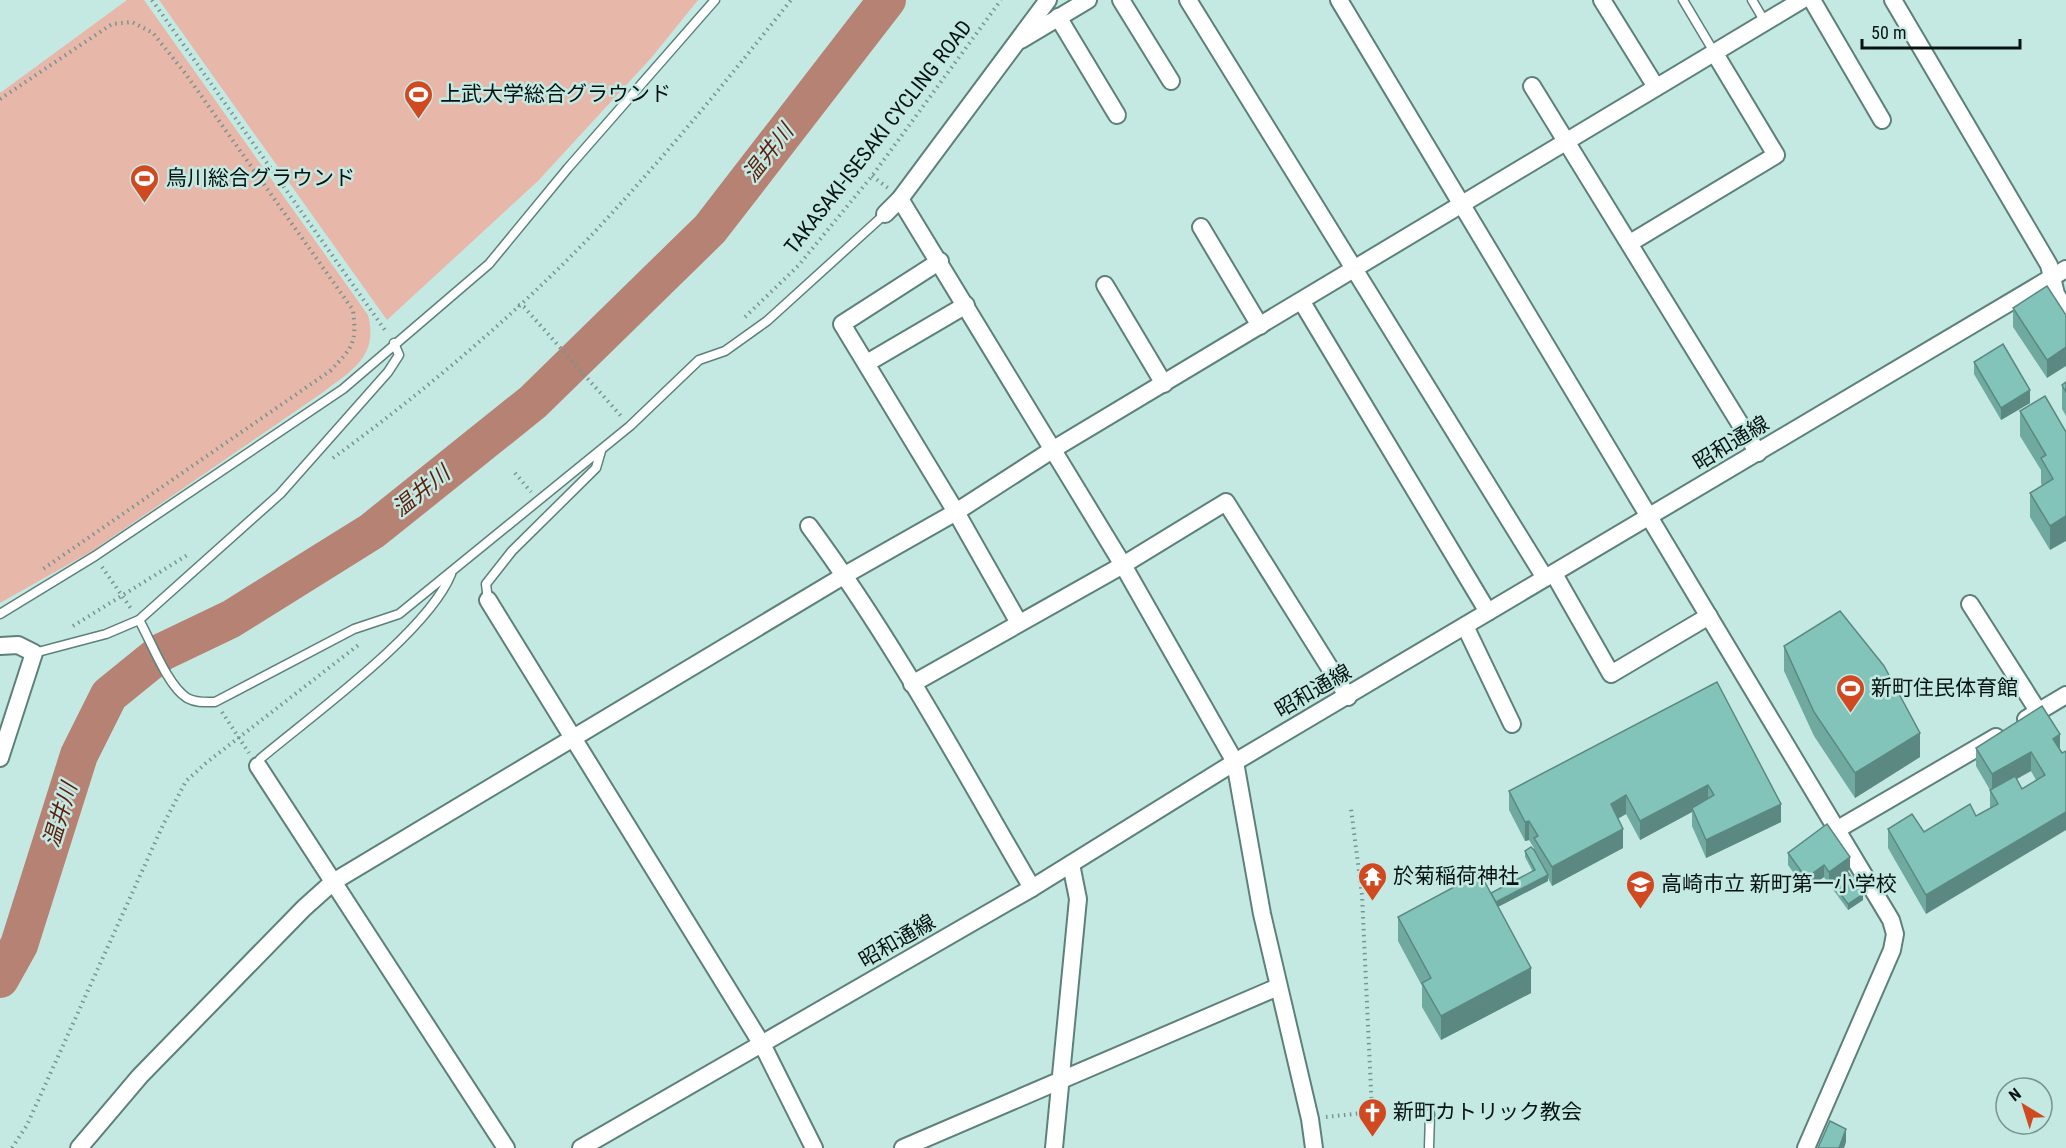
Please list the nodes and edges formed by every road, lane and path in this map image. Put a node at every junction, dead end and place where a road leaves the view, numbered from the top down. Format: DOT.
graph roads {
  1 [pos="152,0"];
  2 [pos="715,0"];
  3 [pos="791,0"];
  4 [pos="1001,0"];
  5 [pos="1048,0"];
  6 [pos="1088,0"];
  7 [pos="1121,0"];
  8 [pos="1188,0"];
  9 [pos="1339,0"];
  10 [pos="1602,0"];
  11 [pos="1683,0"];
  12 [pos="1752,0"];
  13 [pos="1802,0"];
  14 [pos="1812,0"];
  15 [pos="1893,0"];
  16 [pos="1059,17"];
  17 [pos="1765,22"];
  18 [pos="1015,43"];
  19 [pos="1713,52"];
  20 [pos="1171,81"];
  21 [pos="1532,86"];
  22 [pos="1656,87"];
  23 [pos="0,99"];
  24 [pos="1117,115"];
  25 [pos="1882,120"];
  26 [pos="1567,140"];
  27 [pos="872,176"];
  28 [pos="897,196"];
  29 [pos="1459,204"];
  30 [pos="885,214"];
  31 [pos="1201,226"];
  32 [pos="1630,243"];
  33 [pos="940,261"];
  34 [pos="2066,269"];
  35 [pos="1354,270"];
  36 [pos="2051,278"];
  37 [pos="1105,285"];
  38 [pos="1302,302"];
  39 [pos="518,305"];
  40 [pos="966,305"];
  41 [pos="2066,310"];
  42 [pos="740,322"];
  43 [pos="1260,326"];
  44 [pos="394,343"];
  45 [pos="867,363"];
  46 [pos="1164,384"];
  47 [pos="623,419"];
  48 [pos="1052,450"];
  49 [pos="601,451"];
  50 [pos="1758,453"];
  51 [pos="332,459"];
  52 [pos="515,472"];
  53 [pos="539,501"];
  54 [pos="956,512"];
  55 [pos="1650,517"];
  56 [pos="809,526"];
  57 [pos="197,549"];
  58 [pos="95,556"];
  59 [pos="1123,565"];
  60 [pos="41,570"];
  61 [pos="452,573"];
  62 [pos="845,575"];
  63 [pos="1549,576"];
  64 [pos="122,596"];
  65 [pos="488,600"];
  66 [pos="1970,604"];
  67 [pos="1488,612"];
  68 [pos="0,614"];
  69 [pos="1709,616"];
  70 [pos="1019,623"];
  71 [pos="141,624"];
  72 [pos="1465,626"];
  73 [pos="64,632"];
  74 [pos="369,638"];
  75 [pos="0,646"];
  76 [pos="34,653"];
  77 [pos="912,684"];
  78 [pos="2066,695"];
  79 [pos="1348,697"];
  80 [pos="215,702"];
  81 [pos="2038,711"];
  82 [pos="1512,724"];
  83 [pos="5,726"];
  84 [pos="239,737"];
  85 [pos="572,738"];
  86 [pos="0,758"];
  87 [pos="1235,762"];
  88 [pos="258,766"];
  89 [pos="1351,808"];
  90 [pos="1838,829"];
  91 [pos="1071,864"];
  92 [pos="333,882"];
  93 [pos="1032,888"];
  94 [pos="1278,987"];
  95 [pos="763,1046"];
  96 [pos="1060,1078"];
  97 [pos="1430,1114"];
  98 [pos="1310,1119"];
  99 [pos="12,1148"];
  100 [pos="79,1148"];
  101 [pos="506,1148"];
  102 [pos="581,1148"];
  103 [pos="814,1148"];
  104 [pos="903,1148"];
  105 [pos="1054,1148"];
  106 [pos="1314,1148"];
  107 [pos="1429,1148"];
  108 [pos="1806,1148"];
  1 -- 44 [label="path"];
  2 -- 44 [label="lane"];
  3 -- 39 [label="path"];
  4 -- 27 [label="path, TAKASAKI-ISESAKI CYCLING ROAD"];
  5 -- 18 [label="street"];
  6 -- 16 [label="street"];
  7 -- 20 [label="street"];
  8 -- 35 [label="street"];
  9 -- 29 [label="street"];
  10 -- 22 [label="street"];
  11 -- 19 [label="lane"];
  12 -- 17 [label="lane"];
  13 -- 17 [label="street"];
  14 -- 25 [label="street"];
  15 -- 36 [label="street"];
  16 -- 18 [label="street"];
  16 -- 24 [label="street"];
  17 -- 19 [label="street"];
  18 -- 28 [label="street"];
  19 -- 22 [label="street"];
  19 -- 32 [label="street"];
  21 -- 26 [label="street"];
  22 -- 26 [label="street"];
  23 -- 60 [label="path"];
  26 -- 29 [label="street"];
  26 -- 32 [label="street"];
  27 -- 28 [label="path"];
  27 -- 42 [label="path, TAKASAKI-ISESAKI CYCLING ROAD"];
  28 -- 30 [label="street"];
  28 -- 33 [label="street"];
  29 -- 35 [label="street"];
  29 -- 55 [label="street"];
  30 -- 49 [label="lane"];
  31 -- 43 [label="street"];
  32 -- 50 [label="street"];
  33 -- 40 [label="street"];
  33 -- 45 [label="street"];
  34 -- 36 [label="street, 昭和通線"];
  35 -- 38 [label="street"];
  35 -- 63 [label="street"];
  36 -- 41 [label="street"];
  36 -- 50 [label="street, 昭和通線"];
  37 -- 46 [label="street"];
  38 -- 43 [label="street"];
  38 -- 67 [label="street"];
  39 -- 47 [label="path"];
  39 -- 51 [label="path"];
  40 -- 45 [label="street"];
  40 -- 48 [label="street"];
  43 -- 46 [label="street"];
  44 -- 58 [label="lane"];
  44 -- 71 [label="lane"];
  45 -- 54 [label="street"];
  46 -- 48 [label="street"];
  48 -- 54 [label="street"];
  48 -- 59 [label="street"];
  49 -- 53 [label="lane"];
  49 -- 65 [label="lane"];
  50 -- 55 [label="street, 昭和通線"];
  52 -- 53 [label="path"];
  53 -- 61 [label="lane"];
  54 -- 62 [label="street"];
  54 -- 70 [label="street"];
  55 -- 63 [label="street, 昭和通線"];
  55 -- 69 [label="street"];
  56 -- 62 [label="street"];
  57 -- 64 [label="path"];
  58 -- 64 [label="path"];
  58 -- 68 [label="lane"];
  59 -- 70 [label="street"];
  59 -- 79 [label="street"];
  59 -- 87 [label="street"];
  61 -- 80 [label="lane"];
  61 -- 88 [label="lane"];
  62 -- 77 [label="street"];
  62 -- 85 [label="street"];
  63 -- 67 [label="street, 昭和通線"];
  63 -- 69 [label="street"];
  64 -- 73 [label="path"];
  65 -- 85 [label="street"];
  66 -- 81 [label="street"];
  67 -- 72 [label="street, 昭和通線"];
  69 -- 90 [label="street"];
  70 -- 77 [label="street"];
  71 -- 76 [label="lane"];
  71 -- 80 [label="lane"];
  72 -- 79 [label="street, 昭和通線"];
  72 -- 82 [label="street"];
  74 -- 84 [label="path"];
  75 -- 76 [label="street"];
  76 -- 83 [label="street"];
  77 -- 93 [label="street"];
  78 -- 81 [label="street"];
  79 -- 87 [label="street, 昭和通線"];
  80 -- 84 [label="path"];
  81 -- 90 [label="street"];
  83 -- 86 [label="street"];
  84 -- 99 [label="path"];
  85 -- 92 [label="street"];
  85 -- 95 [label="street"];
  87 -- 91 [label="street, 昭和通線"];
  87 -- 94 [label="street"];
  88 -- 92 [label="street"];
  89 -- 98 [label="path"];
  90 -- 108 [label="street"];
  91 -- 93 [label="street, 昭和通線"];
  91 -- 96 [label="street"];
  92 -- 100 [label="street"];
  92 -- 101 [label="street"];
  93 -- 95 [label="street, 昭和通線"];
  94 -- 96 [label="street"];
  94 -- 98 [label="street"];
  95 -- 102 [label="street, 昭和通線"];
  95 -- 103 [label="street"];
  96 -- 104 [label="street"];
  96 -- 105 [label="street"];
  97 -- 107 [label="lane"];
  98 -- 106 [label="street"];
}
